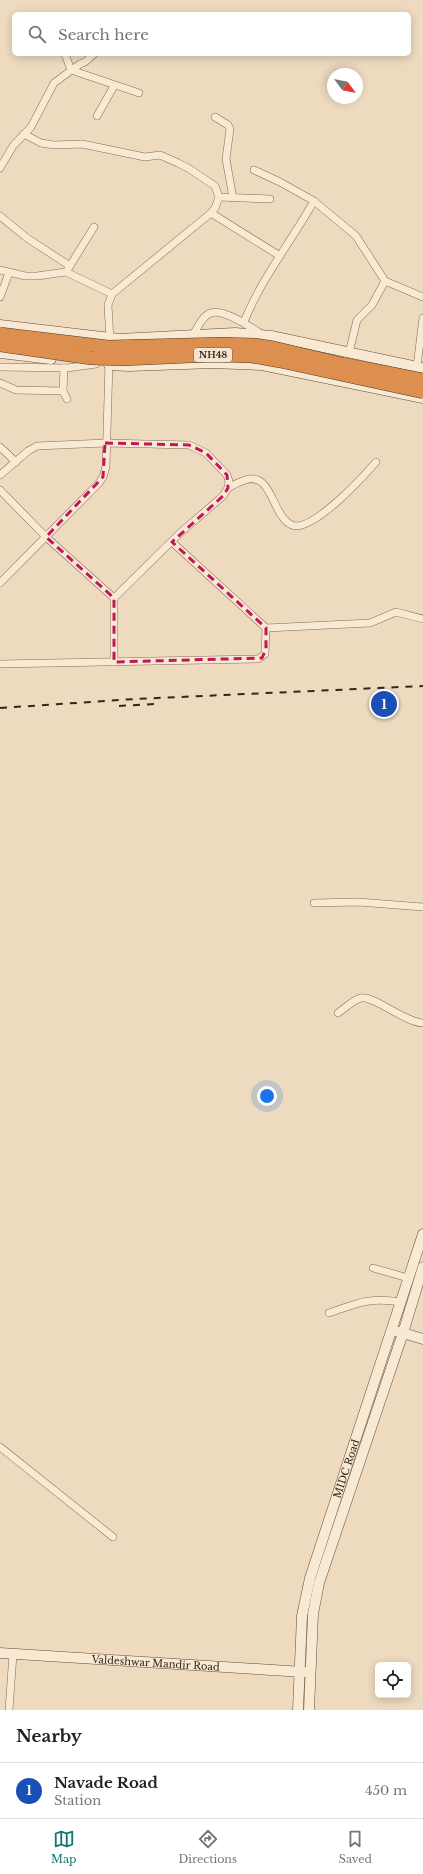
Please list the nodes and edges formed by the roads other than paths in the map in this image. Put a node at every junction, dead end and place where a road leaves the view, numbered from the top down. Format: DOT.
graph roads {
  1 [pos="66,56"];
  2 [pos="92,56"];
  3 [pos="71,70"];
  4 [pos="114,86"];
  5 [pos="139,93"];
  6 [pos="97,116"];
  7 [pos="215,117"];
  8 [pos="24,134"];
  9 [pos="0,168"];
  10 [pos="254,170"];
  11 [pos="218,197"];
  12 [pos="233,198"];
  13 [pos="270,200"];
  14 [pos="314,201"];
  15 [pos="211,213"];
  16 [pos="0,216"];
  17 [pos="94,227"];
  18 [pos="280,256"];
  19 [pos="68,269"];
  20 [pos="0,270"];
  21 [pos="9,273"];
  22 [pos="385,281"];
  23 [pos="112,294"];
  24 [pos="0,297"];
  25 [pos="423,297"];
  26 [pos="423,318"];
  27 [pos="244,322"];
  28 [pos="0,325"];
  29 [pos="0,334"];
  30 [pos="193,335"];
  31 [pos="265,336"];
  32 [pos="110,338"];
  33 [pos="0,345"];
  34 [pos="0,352"];
  35 [pos="349,353"];
  36 [pos="96,364"];
  37 [pos="108,365"];
  38 [pos="0,367"];
  39 [pos="420,367"];
  40 [pos="64,368"];
  41 [pos="423,380"];
  42 [pos="0,383"];
  43 [pos="63,391"];
  44 [pos="423,392"];
  45 [pos="423,398"];
  46 [pos="67,399"];
  47 [pos="106,443"];
  48 [pos="0,447"];
  49 [pos="16,462"];
  50 [pos="376,462"];
  51 [pos="0,476"];
  52 [pos="228,488"];
  53 [pos="0,490"];
  54 [pos="46,536"];
  55 [pos="172,542"];
  56 [pos="0,583"];
  57 [pos="114,598"];
  58 [pos="423,619"];
  59 [pos="266,628"];
  60 [pos="114,662"];
  61 [pos="0,664"];
  62 [pos="314,902"];
  63 [pos="423,908"];
  64 [pos="338,1013"];
  65 [pos="423,1023"];
  66 [pos="423,1234"];
  67 [pos="423,1267"];
  68 [pos="373,1268"];
  69 [pos="408,1278"];
  70 [pos="401,1302"];
  71 [pos="329,1313"];
  72 [pos="398,1332"];
  73 [pos="423,1339"];
  74 [pos="0,1448"];
  75 [pos="113,1537"];
  76 [pos="0,1653"];
  77 [pos="13,1654"];
  78 [pos="299,1672"];
  79 [pos="310,1673"];
  80 [pos="9,1710"];
  81 [pos="298,1710"];
  82 [pos="309,1710"];
  1 -- 3 [label="street"];
  2 -- 3 [label="street"];
  3 -- 4 [label="street"];
  3 -- 8 [label="street"];
  4 -- 5 [label="street"];
  4 -- 6 [label="street"];
  7 -- 12 [label="street"];
  8 -- 9 [label="street"];
  8 -- 11 [label="street"];
  10 -- 14 [label="street"];
  11 -- 12 [label="street"];
  11 -- 15 [label="street"];
  12 -- 13 [label="street"];
  14 -- 18 [label="street"];
  14 -- 22 [label="street"];
  15 -- 18 [label="street"];
  15 -- 23 [label="street"];
  16 -- 19 [label="street"];
  17 -- 19 [label="street"];
  18 -- 27 [label="street"];
  19 -- 21 [label="street"];
  19 -- 23 [label="street"];
  20 -- 21 [label="street"];
  21 -- 24 [label="street"];
  22 -- 25 [label="street"];
  22 -- 35 [label="street"];
  23 -- 32 [label="street"];
  26 -- 39 [label="street"];
  27 -- 30 [label="street"];
  27 -- 31 [label="street"];
  28 -- 32 [label="main road"];
  29 -- 41 [label="highway, NH48, bridge"];
  30 -- 31 [label="main road"];
  30 -- 32 [label="main road"];
  31 -- 35 [label="main road"];
  32 -- 37 [label="street"];
  33 -- 44 [label="highway, NH48, bridge"];
  34 -- 36 [label="main road"];
  35 -- 39 [label="main road"];
  36 -- 37 [label="main road"];
  36 -- 40 [label="street"];
  37 -- 45 [label="main road"];
  37 -- 47 [label="street"];
  38 -- 40 [label="street"];
  40 -- 43 [label="street"];
  42 -- 43 [label="street"];
  43 -- 46 [label="street"];
  47 -- 49 [label="street"];
  47 -- 52 [label="street"];
  47 -- 54 [label="street"];
  48 -- 49 [label="street"];
  49 -- 51 [label="street"];
  50 -- 52 [label="street"];
  52 -- 55 [label="street"];
  53 -- 54 [label="street"];
  54 -- 56 [label="street"];
  54 -- 57 [label="street"];
  55 -- 57 [label="street"];
  55 -- 59 [label="street"];
  57 -- 60 [label="street"];
  58 -- 59 [label="street"];
  59 -- 60 [label="street"];
  60 -- 61 [label="street"];
  62 -- 63 [label="street"];
  64 -- 65 [label="street"];
  66 -- 69 [label="main road, MIDC Road"];
  67 -- 72 [label="main road, MIDC Road"];
  68 -- 69 [label="street"];
  69 -- 70 [label="main road, MIDC Road"];
  70 -- 71 [label="street"];
  70 -- 72 [label="main road, MIDC Road"];
  72 -- 73 [label="main road"];
  72 -- 78 [label="main road, MIDC Road"];
  72 -- 79 [label="main road, MIDC Road"];
  74 -- 75 [label="street"];
  76 -- 77 [label="main road, Valdeshwar Mandir Road"];
  77 -- 78 [label="main road, Valdeshwar Mandir Road"];
  77 -- 80 [label="street"];
  78 -- 79 [label="main road, Valdeshwar Mandir Road"];
  78 -- 81 [label="main road, MIDC Road"];
  79 -- 82 [label="main road, MIDC Road"];
}
